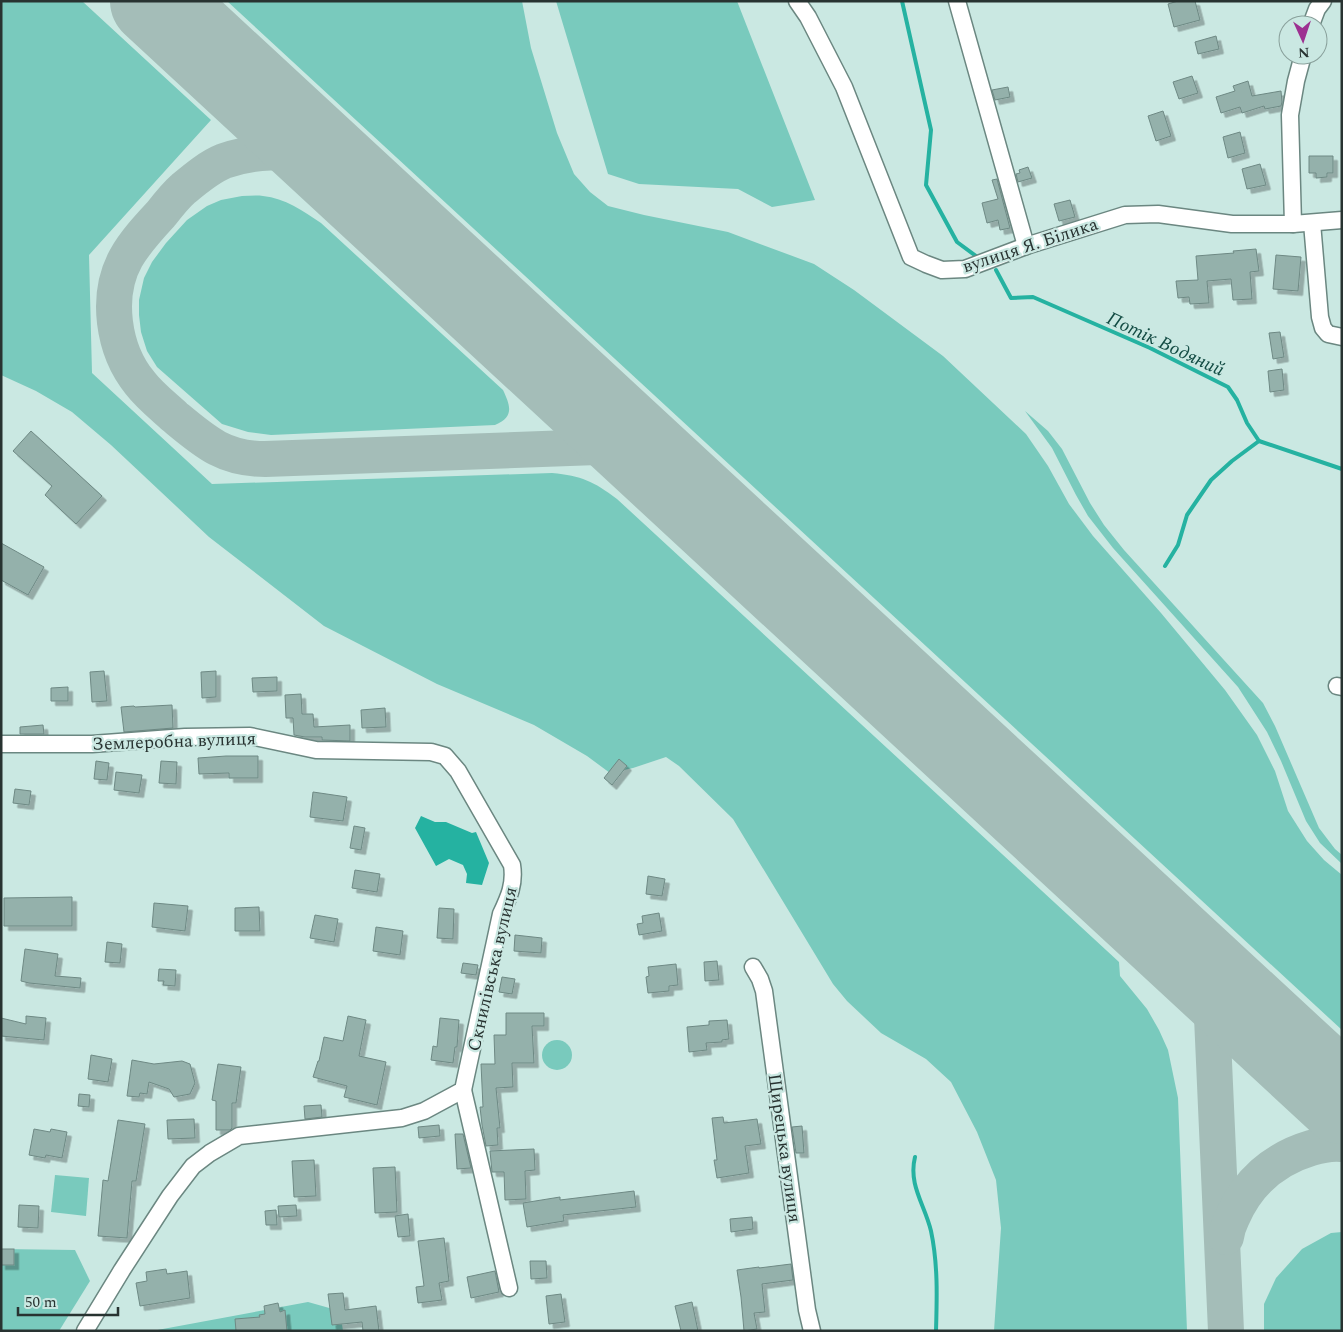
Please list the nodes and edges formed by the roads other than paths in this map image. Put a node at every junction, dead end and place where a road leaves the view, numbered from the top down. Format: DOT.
graph roads {
  1 [pos="796,1"];
  2 [pos="957,1"];
  3 [pos="1322,1"];
  4 [pos="1315,15"];
  5 [pos="1300,65"];
  6 [pos="1342,220"];
  7 [pos="1312,222"];
  8 [pos="1293,224"];
  9 [pos="1026,246"];
  10 [pos="1342,337"];
  11 [pos="1,744"];
  12 [pos="458,771"];
  13 [pos="753,967"];
  14 [pos="463,1090"];
  15 [pos="509,1288"];
  16 [pos="85,1331"];
  17 [pos="812,1331"];
  1 -- 9 [label="street, вулиця Я. Білика"];
  2 -- 9 [label="street"];
  3 -- 4 [label="street"];
  5 -- 8 [label="street"];
  6 -- 7 [label="street, вулиця Я. Білика"];
  7 -- 8 [label="street, вулиця Я. Білика"];
  7 -- 10 [label="street"];
  8 -- 9 [label="street, вулиця Я. Білика"];
  11 -- 12 [label="street, Землеробна вулиця"];
  12 -- 14 [label="street, Скнилівська вулиця"];
  13 -- 17 [label="street, Щирецька вулиця"];
  14 -- 15 [label="street, Скнилівська вулиця"];
  14 -- 16 [label="street"];
}
